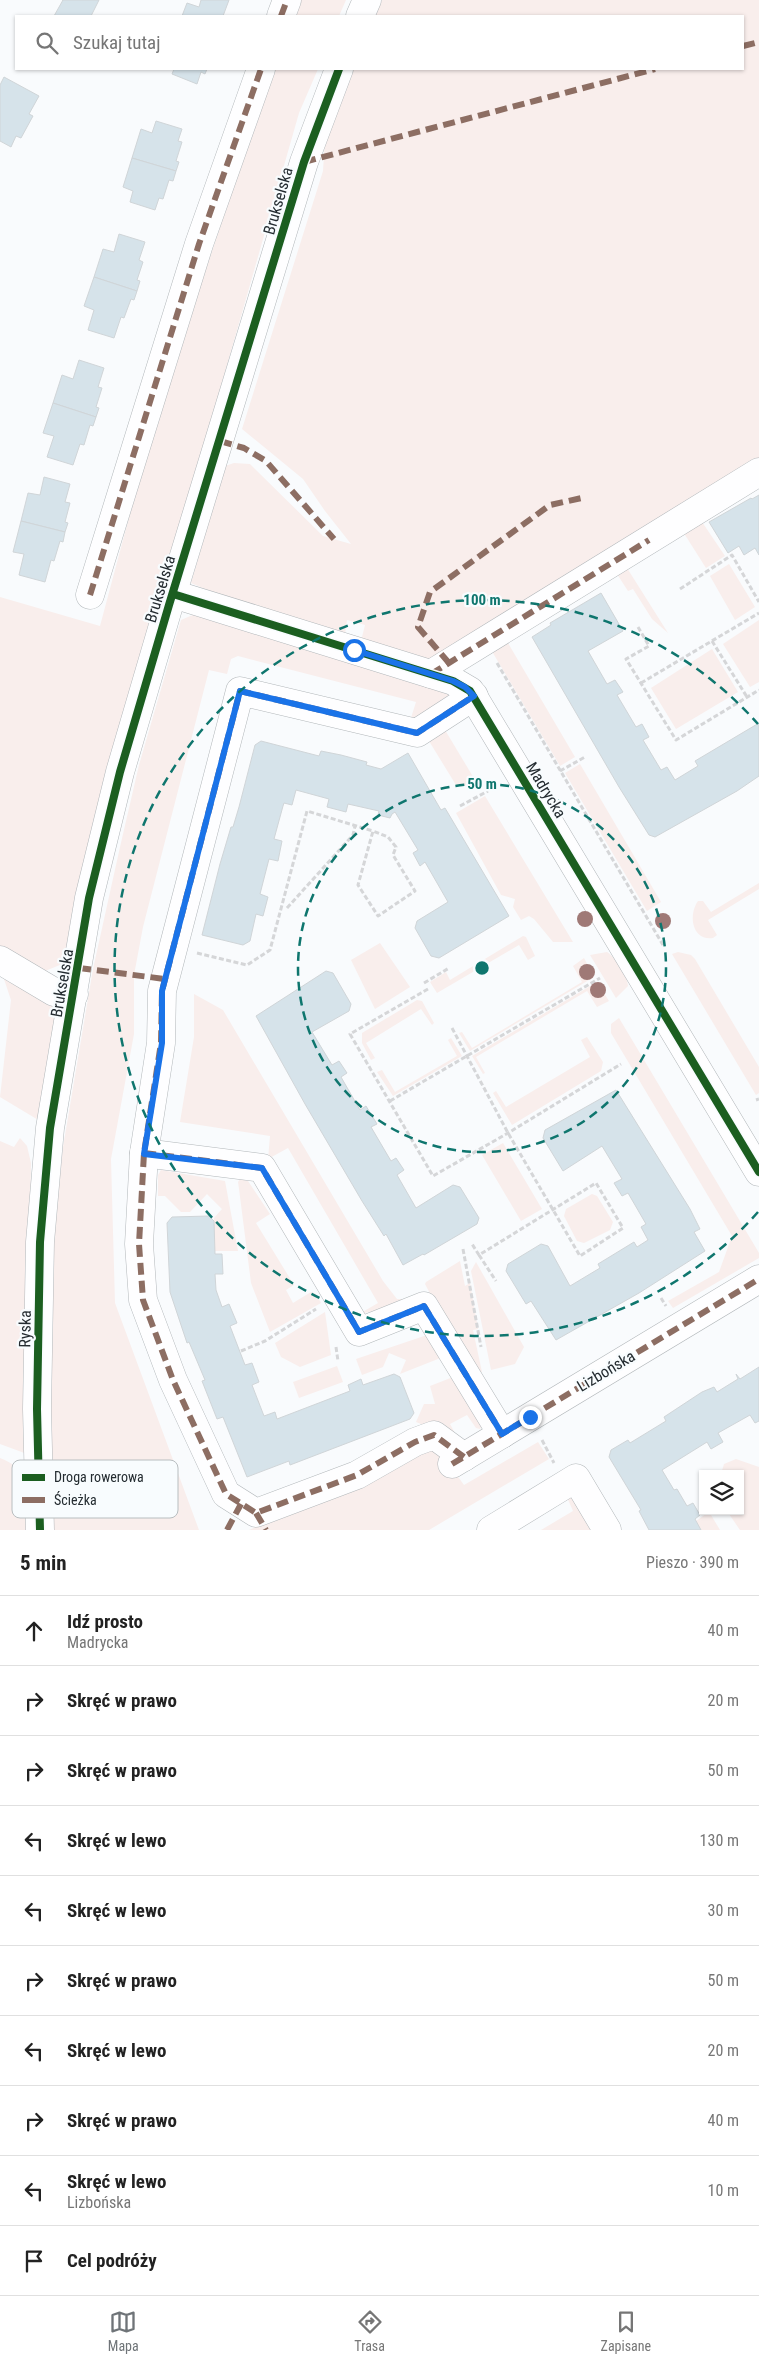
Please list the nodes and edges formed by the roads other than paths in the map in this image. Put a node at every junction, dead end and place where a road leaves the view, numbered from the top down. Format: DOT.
graph roads {
  1 [pos="287,0"];
  2 [pos="367,0"];
  3 [pos="281,15"];
  4 [pos="360,15"];
  5 [pos="260,70"];
  6 [pos="339,70"];
  7 [pos="759,472"];
  8 [pos="173,594"];
  9 [pos="90,595"];
  10 [pos="432,674"];
  11 [pos="474,696"];
  12 [pos="0,960"];
  13 [pos="74,994"];
  14 [pos="50,1128"];
  15 [pos="144,1154"];
  16 [pos="759,1172"];
  17 [pos="759,1279"];
  18 [pos="502,1434"];
  19 [pos="38,1460"];
  20 [pos="491,1530"];
  21 [pos="607,1530"];
  1 -- 3 [label="street"];
  2 -- 4 [label="street"];
  5 -- 9 [label="street"];
  6 -- 8 [label="street, Brukselska"];
  7 -- 10 [label="street"];
  8 -- 10 [label="street, Madrycka"];
  8 -- 13 [label="street, Brukselska"];
  10 -- 11 [label="street, Madrycka"];
  11 -- 15 [label="street"];
  11 -- 16 [label="street, Madrycka"];
  12 -- 13 [label="street"];
  13 -- 14 [label="street, Brukselska"];
  14 -- 19 [label="street, Ryska"];
  15 -- 18 [label="street"];
  15 -- 18 [label="street, Lizbońska"];
  17 -- 18 [label="street, Lizbońska"];
  20 -- 21 [label="street"];
}
